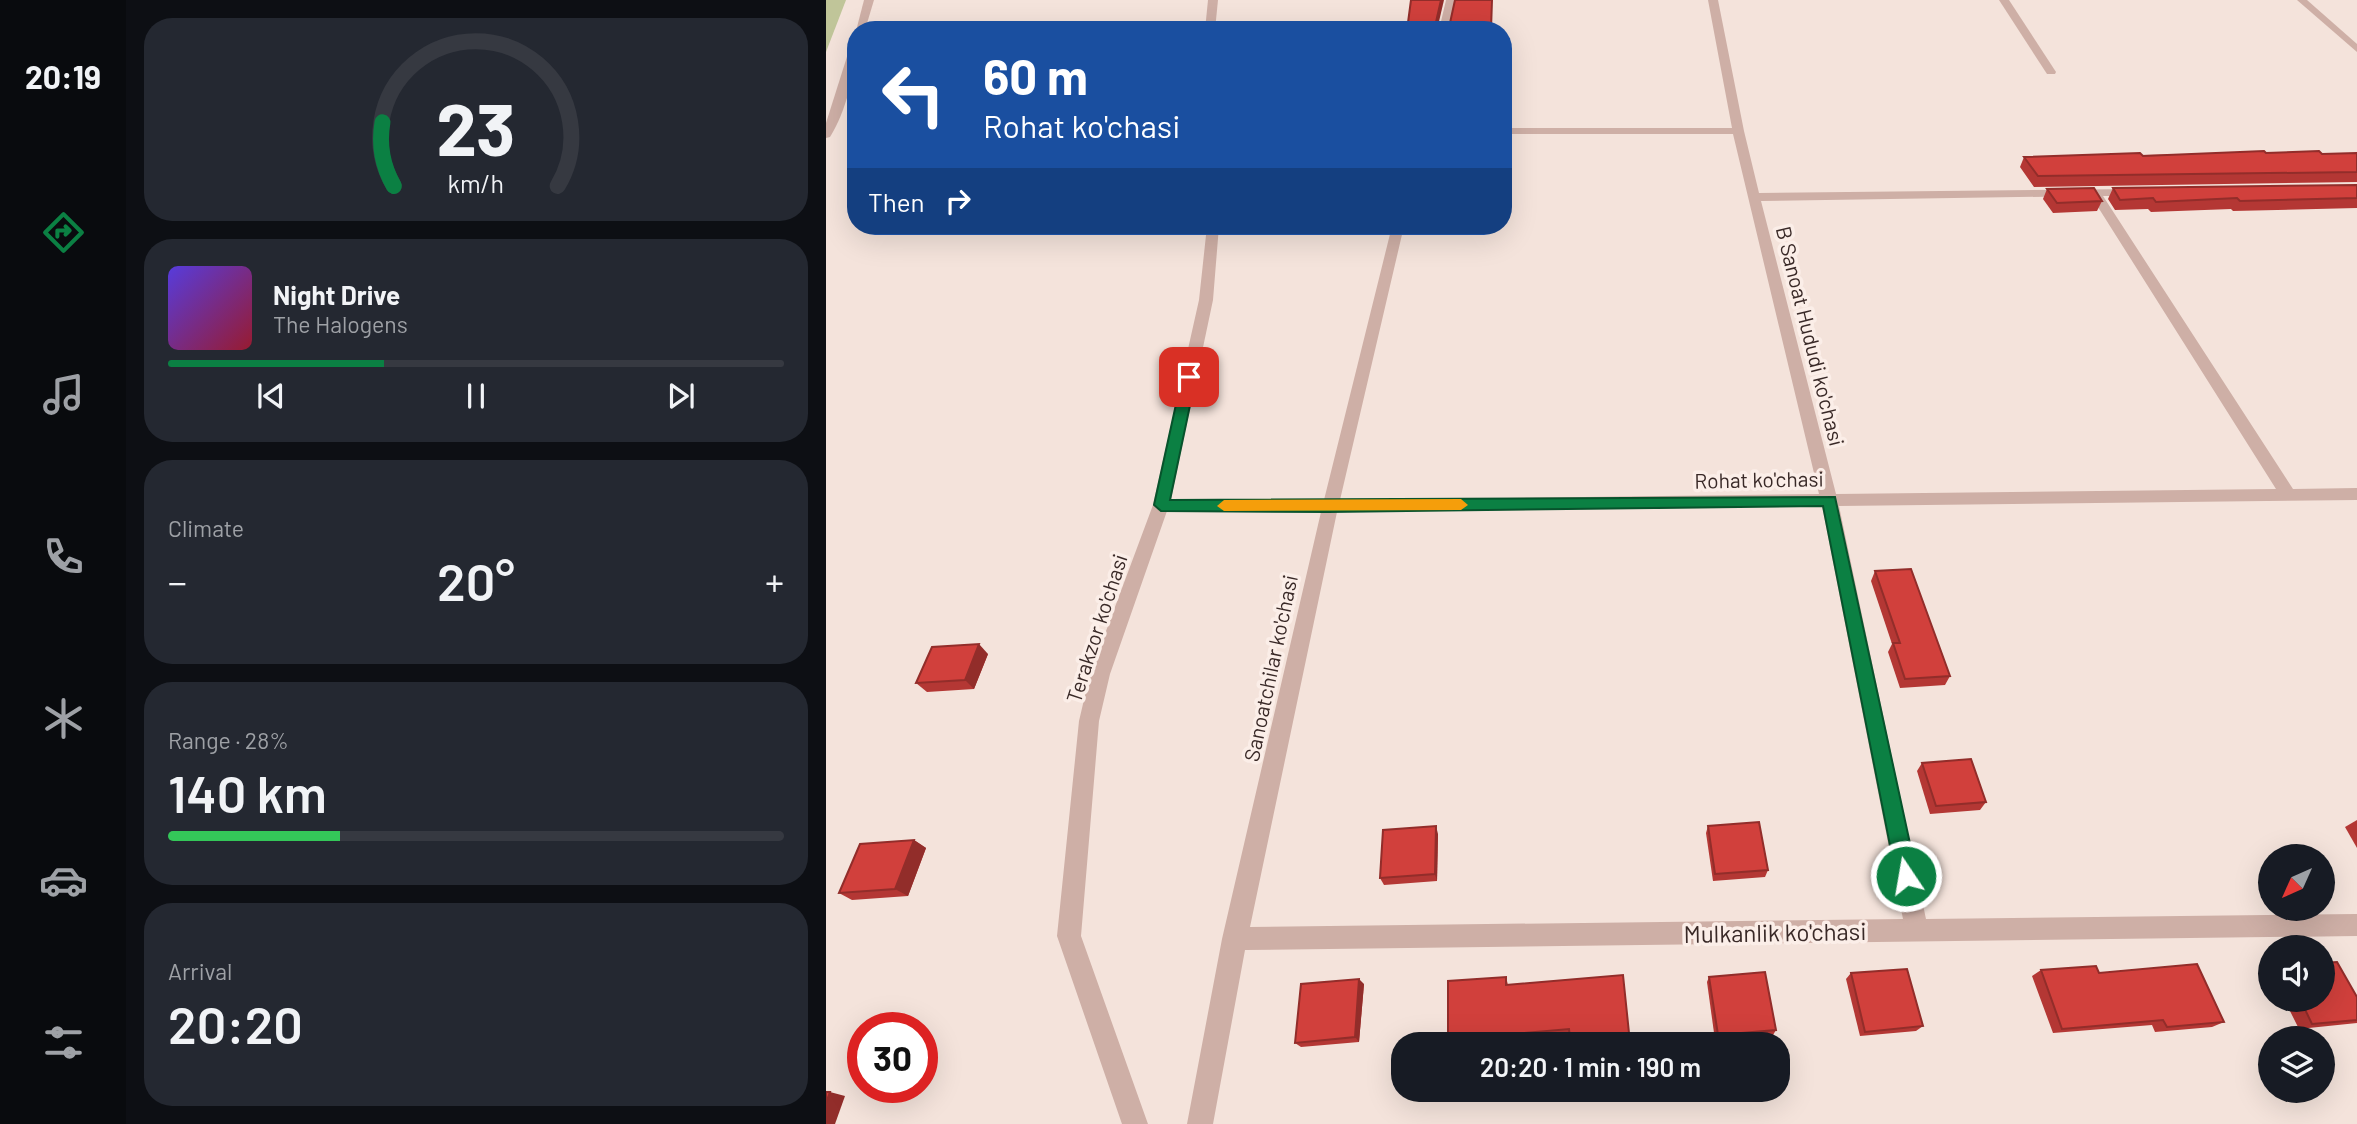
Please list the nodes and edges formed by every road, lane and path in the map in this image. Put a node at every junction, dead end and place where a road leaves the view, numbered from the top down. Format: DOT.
graph roads {
  1 [pos="869,0"];
  2 [pos="1213,0"];
  3 [pos="1451,0"];
  4 [pos="1713,0"];
  5 [pos="2004,0"];
  6 [pos="2302,0"];
  7 [pos="863,21"];
  8 [pos="1211,21"];
  9 [pos="1446,21"];
  10 [pos="2357,49"];
  11 [pos="2051,72"];
  12 [pos="847,73"];
  13 [pos="1512,131"];
  14 [pos="1738,131"];
  15 [pos="826,135"];
  16 [pos="2150,192"];
  17 [pos="2095,193"];
  18 [pos="1755,197"];
  19 [pos="1212,235"];
  20 [pos="1396,235"];
  21 [pos="2357,494"];
  22 [pos="2288,495"];
  23 [pos="1829,500"];
  24 [pos="1161,505"];
  25 [pos="1328,506"];
  26 [pos="2357,925"];
  27 [pos="1917,930"];
  28 [pos="1234,940"];
  29 [pos="1135,1124"];
  30 [pos="1200,1124"];
  1 -- 7 [label="street"];
  2 -- 8 [label="street"];
  3 -- 9 [label="street"];
  4 -- 14 [label="street, B Sanoat Hududi ko'chasi"];
  5 -- 11 [label="street"];
  6 -- 10 [label="street"];
  12 -- 15 [label="street"];
  13 -- 14 [label="street"];
  14 -- 18 [label="street, B Sanoat Hududi ko'chasi"];
  16 -- 17 [label="street"];
  17 -- 18 [label="street"];
  17 -- 22 [label="street"];
  18 -- 23 [label="street, B Sanoat Hududi ko'chasi"];
  19 -- 24 [label="street, Terakzor ko'chasi"];
  20 -- 25 [label="street, Sanoatchilar ko'chasi"];
  21 -- 22 [label="street, Rohat ko'chasi"];
  22 -- 23 [label="street, Rohat ko'chasi"];
  23 -- 25 [label="street, Rohat ko'chasi"];
  23 -- 27 [label="street, B Sanoat Hududi ko'chasi"];
  24 -- 25 [label="street, Rohat ko'chasi"];
  24 -- 29 [label="street, Terakzor ko'chasi"];
  25 -- 28 [label="street, Sanoatchilar ko'chasi"];
  26 -- 27 [label="street, Mulkanlik ko'chasi"];
  27 -- 28 [label="street, Mulkanlik ko'chasi"];
  28 -- 30 [label="street, Sanoatchilar ko'chasi"];
}
